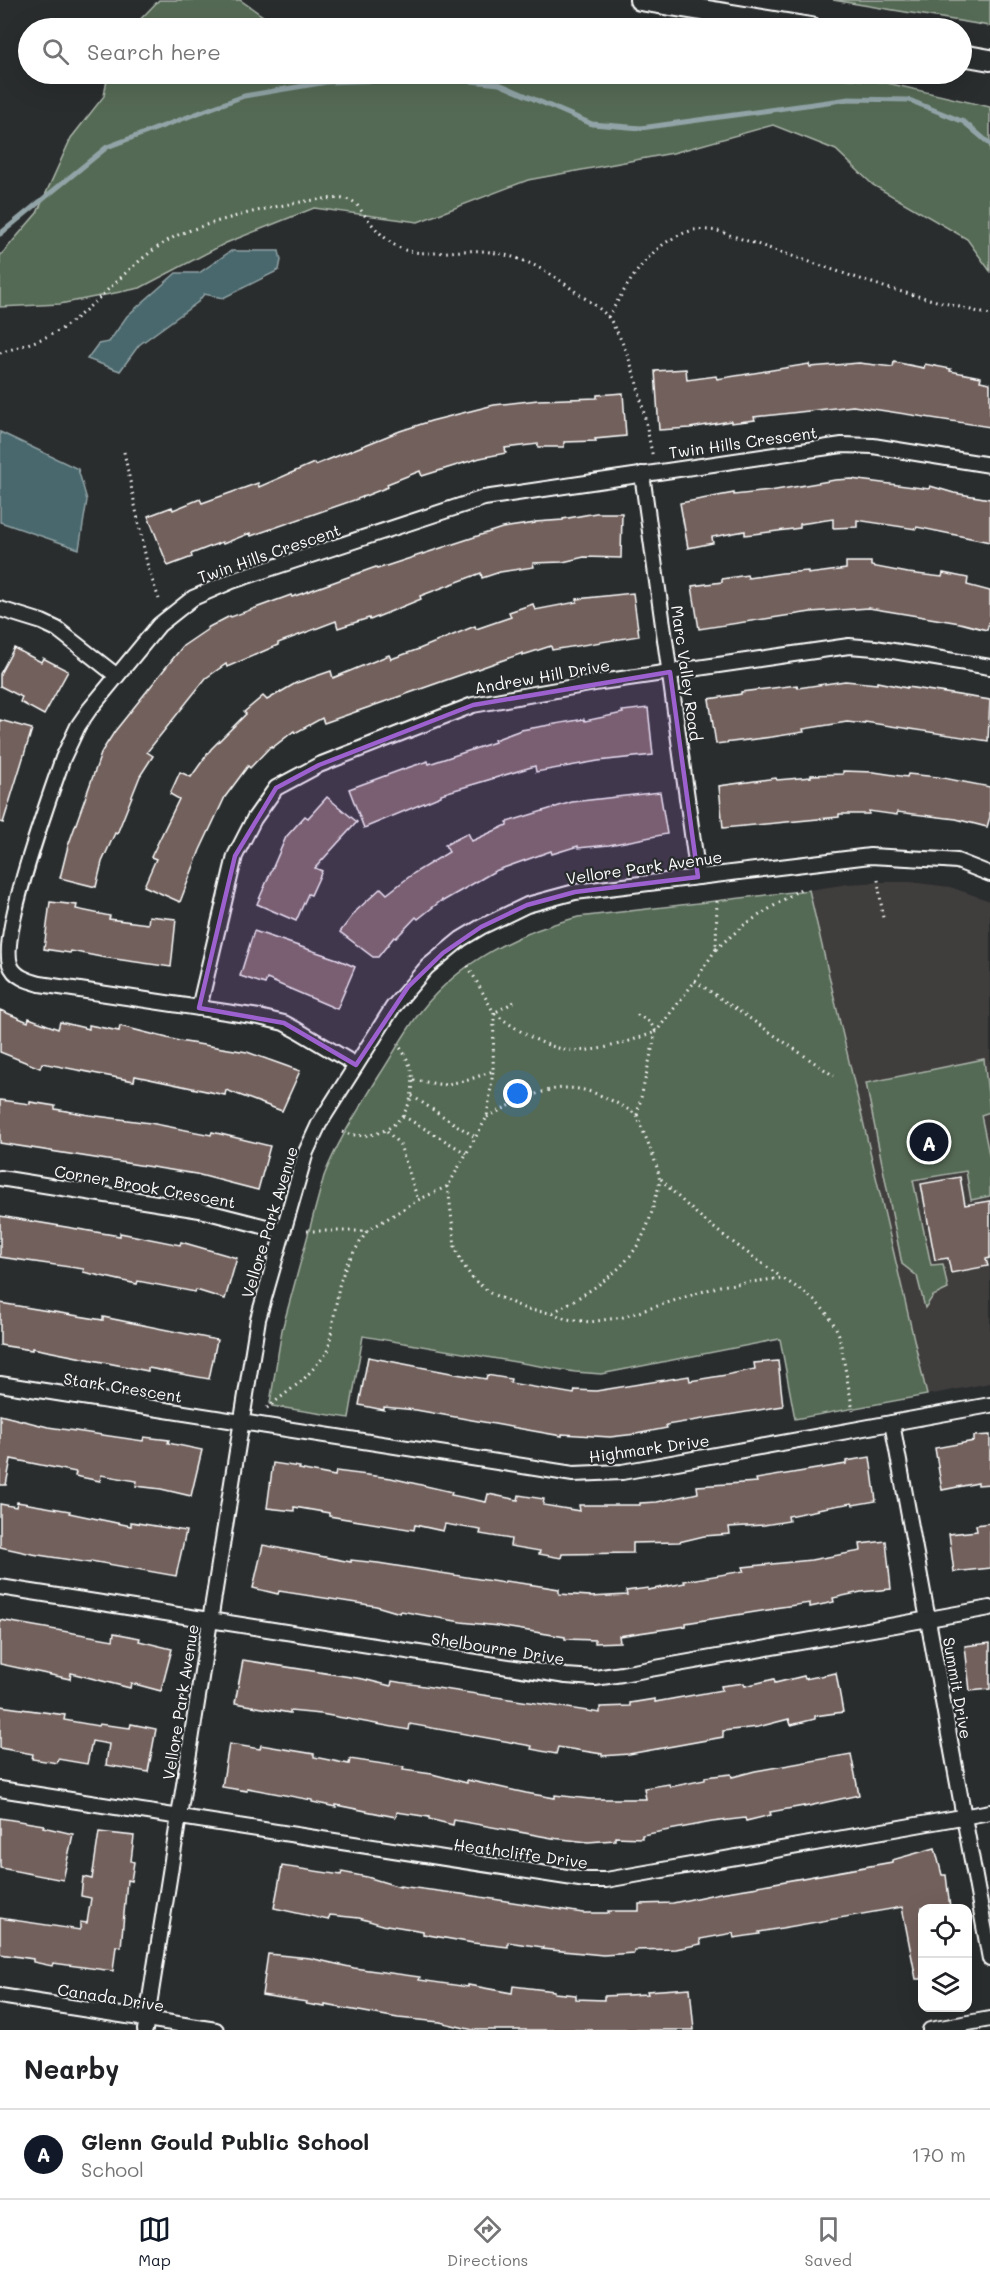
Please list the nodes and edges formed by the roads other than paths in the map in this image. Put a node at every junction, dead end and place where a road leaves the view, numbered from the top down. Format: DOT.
graph roads {
  1 [pos="640,0"];
  2 [pos="750,18"];
  3 [pos="972,57"];
  4 [pos="990,60"];
  5 [pos="990,465"];
  6 [pos="642,474"];
  7 [pos="0,609"];
  8 [pos="990,666"];
  9 [pos="670,672"];
  10 [pos="117,676"];
  11 [pos="990,874"];
  12 [pos="698,877"];
  13 [pos="199,1008"];
  14 [pos="356,1065"];
  15 [pos="0,1178"];
  16 [pos="282,1231"];
  17 [pos="0,1384"];
  18 [pos="990,1405"];
  19 [pos="241,1422"];
  20 [pos="892,1423"];
  21 [pos="0,1587"];
  22 [pos="990,1608"];
  23 [pos="929,1618"];
  24 [pos="210,1620"];
  25 [pos="0,1789"];
  26 [pos="990,1812"];
  27 [pos="964,1816"];
  28 [pos="178,1817"];
  29 [pos="990,1959"];
  30 [pos="0,1996"];
  31 [pos="990,2019"];
  32 [pos="146,2025"];
  33 [pos="216,2030"];
  34 [pos="930,2030"];
  1 -- 2 [label="main road"];
  3 -- 4 [label="main road"];
  5 -- 6 [label="street, Twin Hills Crescent"];
  6 -- 9 [label="street, Marc Valley Road"];
  6 -- 10 [label="street, Twin Hills Crescent"];
  7 -- 10 [label="street"];
  8 -- 9 [label="street, Andrew Hill Drive"];
  9 -- 12 [label="street, Marc Valley Road"];
  9 -- 13 [label="street, Andrew Hill Drive"];
  10 -- 13 [label="street, Twin Hills Crescent"];
  11 -- 12 [label="street, Vellore Park Avenue"];
  12 -- 14 [label="street, Vellore Park Avenue"];
  13 -- 14 [label="street, Twin Hills Crescent"];
  14 -- 16 [label="street, Vellore Park Avenue"];
  15 -- 16 [label="street, Corner Brook Crescent"];
  16 -- 19 [label="street, Vellore Park Avenue"];
  17 -- 19 [label="street, Stark Crescent"];
  18 -- 20 [label="street, Highmark Drive"];
  19 -- 20 [label="street, Highmark Drive"];
  19 -- 24 [label="street, Vellore Park Avenue"];
  20 -- 23 [label="street, Summit Drive"];
  21 -- 24 [label="street, Shelbourne Drive"];
  22 -- 23 [label="street, Shelbourne Drive"];
  23 -- 24 [label="street, Shelbourne Drive"];
  23 -- 27 [label="street, Summit Drive"];
  24 -- 28 [label="street, Vellore Park Avenue"];
  25 -- 28 [label="street"];
  26 -- 27 [label="street, Heathcliffe Drive"];
  27 -- 28 [label="street, Heathcliffe Drive"];
  27 -- 29 [label="street, Summit Drive"];
  28 -- 32 [label="street, Vellore Park Avenue"];
  30 -- 32 [label="street, Canada Drive"];
  31 -- 34 [label="street"];
  32 -- 33 [label="street, Canada Drive"];
}
